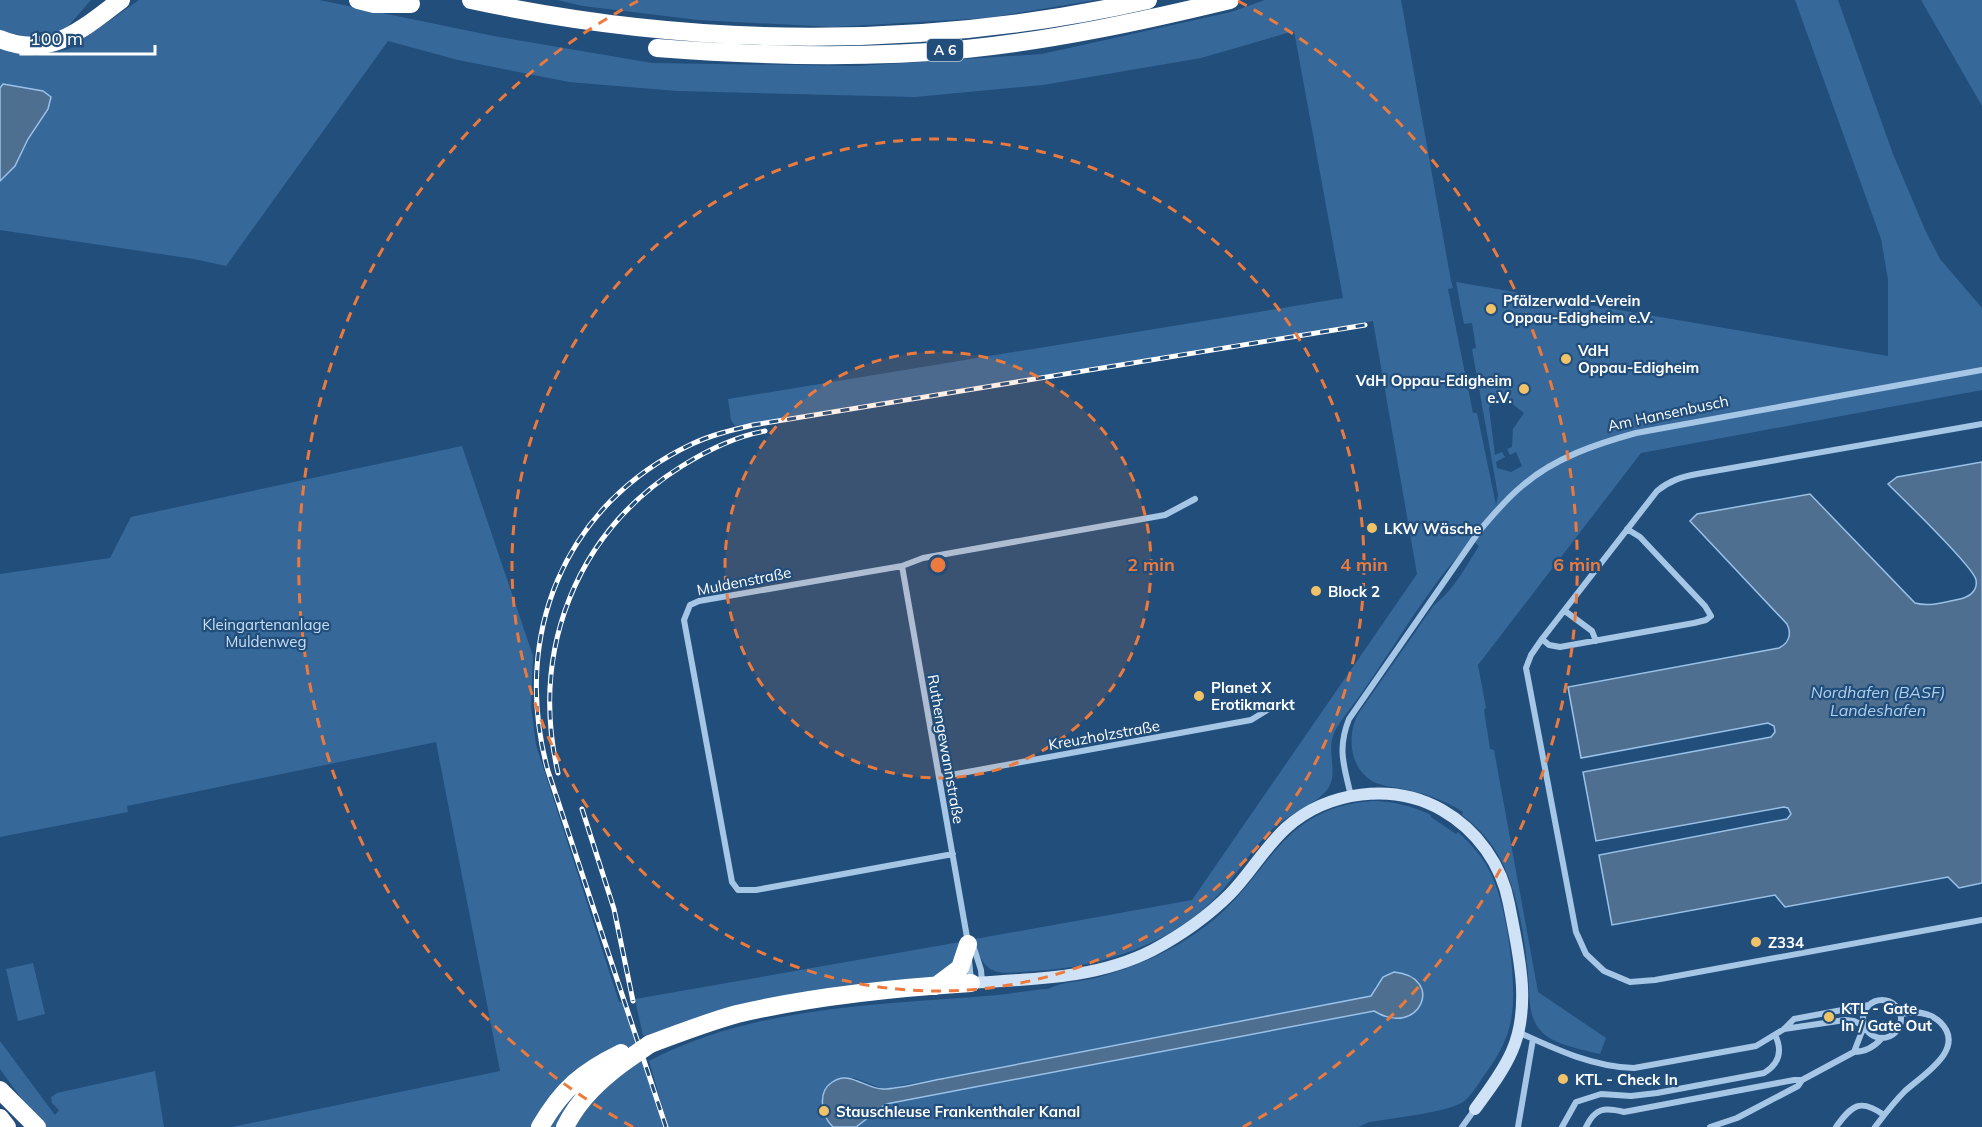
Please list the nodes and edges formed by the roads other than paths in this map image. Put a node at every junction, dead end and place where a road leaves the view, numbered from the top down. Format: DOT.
graph roads {
  1 [pos="100,0"];
  2 [pos="121,0"];
  3 [pos="358,0"];
  4 [pos="471,0"];
  5 [pos="1148,0"];
  6 [pos="1230,0"];
  7 [pos="403,2"];
  8 [pos="493,3"];
  9 [pos="85,26"];
  10 [pos="0,39"];
  11 [pos="657,48"];
  12 [pos="1982,370"];
  13 [pos="1982,424"];
  14 [pos="1195,499"];
  15 [pos="1627,529"];
  16 [pos="902,566"];
  17 [pos="1565,611"];
  18 [pos="1542,639"];
  19 [pos="1596,640"];
  20 [pos="1269,709"];
  21 [pos="940,777"];
  22 [pos="1351,796"];
  23 [pos="953,854"];
  24 [pos="1982,920"];
  25 [pos="967,941"];
  26 [pos="976,983"];
  27 [pos="936,986"];
  28 [pos="1869,1005"];
  29 [pos="1901,1014"];
  30 [pos="1864,1026"];
  31 [pos="1784,1029"];
  32 [pos="1518,1032"];
  33 [pos="1776,1035"];
  34 [pos="1882,1038"];
  35 [pos="1533,1039"];
  36 [pos="1854,1052"];
  37 [pos="623,1058"];
  38 [pos="1802,1080"];
  39 [pos="0,1091"];
  40 [pos="1476,1109"];
  41 [pos="1884,1115"];
  42 [pos="0,1118"];
  43 [pos="7,1127"];
  44 [pos="25,1127"];
  45 [pos="37,1127"];
  46 [pos="540,1127"];
  47 [pos="565,1127"];
  48 [pos="1462,1127"];
  49 [pos="1518,1127"];
  50 [pos="1562,1127"];
  51 [pos="1586,1127"];
  52 [pos="1710,1127"];
  53 [pos="1836,1127"];
  54 [pos="1875,1127"];
  1 -- 9 [label="highway"];
  2 -- 9 [label="highway"];
  3 -- 7 [label="highway"];
  4 -- 8 [label="highway, A 6"];
  5 -- 8 [label="highway, A 6"];
  6 -- 11 [label="highway, A 6"];
  9 -- 10 [label="highway"];
  12 -- 22 [label="street, Am Hansenbusch"];
  13 -- 15 [label="street"];
  14 -- 16 [label="street, Muldenstraße"];
  15 -- 17 [label="street"];
  15 -- 19 [label="street"];
  16 -- 21 [label="street, Ruthengewannstraße"];
  16 -- 23 [label="street, Muldenstraße"];
  17 -- 18 [label="street"];
  17 -- 19 [label="street"];
  18 -- 19 [label="street"];
  18 -- 24 [label="street"];
  20 -- 21 [label="street, Kreuzholzstraße"];
  21 -- 23 [label="street, Ruthengewannstraße"];
  22 -- 26 [label="street"];
  22 -- 32 [label="street"];
  23 -- 25 [label="street, Ruthengewannstraße"];
  25 -- 26 [label="street, Ruthengewannstraße"];
  25 -- 26 [label="street, Ruthengewannstraße"];
  25 -- 27 [label="highway"];
  26 -- 27 [label="highway"];
  27 -- 37 [label="highway, bridge"];
  28 -- 29 [label="street"];
  28 -- 30 [label="street"];
  28 -- 31 [label="street"];
  29 -- 34 [label="street"];
  29 -- 41 [label="street"];
  30 -- 31 [label="street"];
  30 -- 34 [label="street"];
  30 -- 36 [label="street"];
  31 -- 33 [label="street"];
  32 -- 35 [label="street"];
  32 -- 40 [label="street"];
  33 -- 35 [label="street"];
  33 -- 50 [label="street"];
  34 -- 36 [label="street"];
  35 -- 49 [label="street"];
  36 -- 38 [label="street"];
  37 -- 46 [label="highway"];
  37 -- 47 [label="highway"];
  38 -- 51 [label="street"];
  38 -- 52 [label="street"];
  39 -- 44 [label="highway"];
  39 -- 45 [label="highway"];
  40 -- 48 [label="street"];
  41 -- 53 [label="street"];
  41 -- 54 [label="street"];
  42 -- 43 [label="highway"];
}
